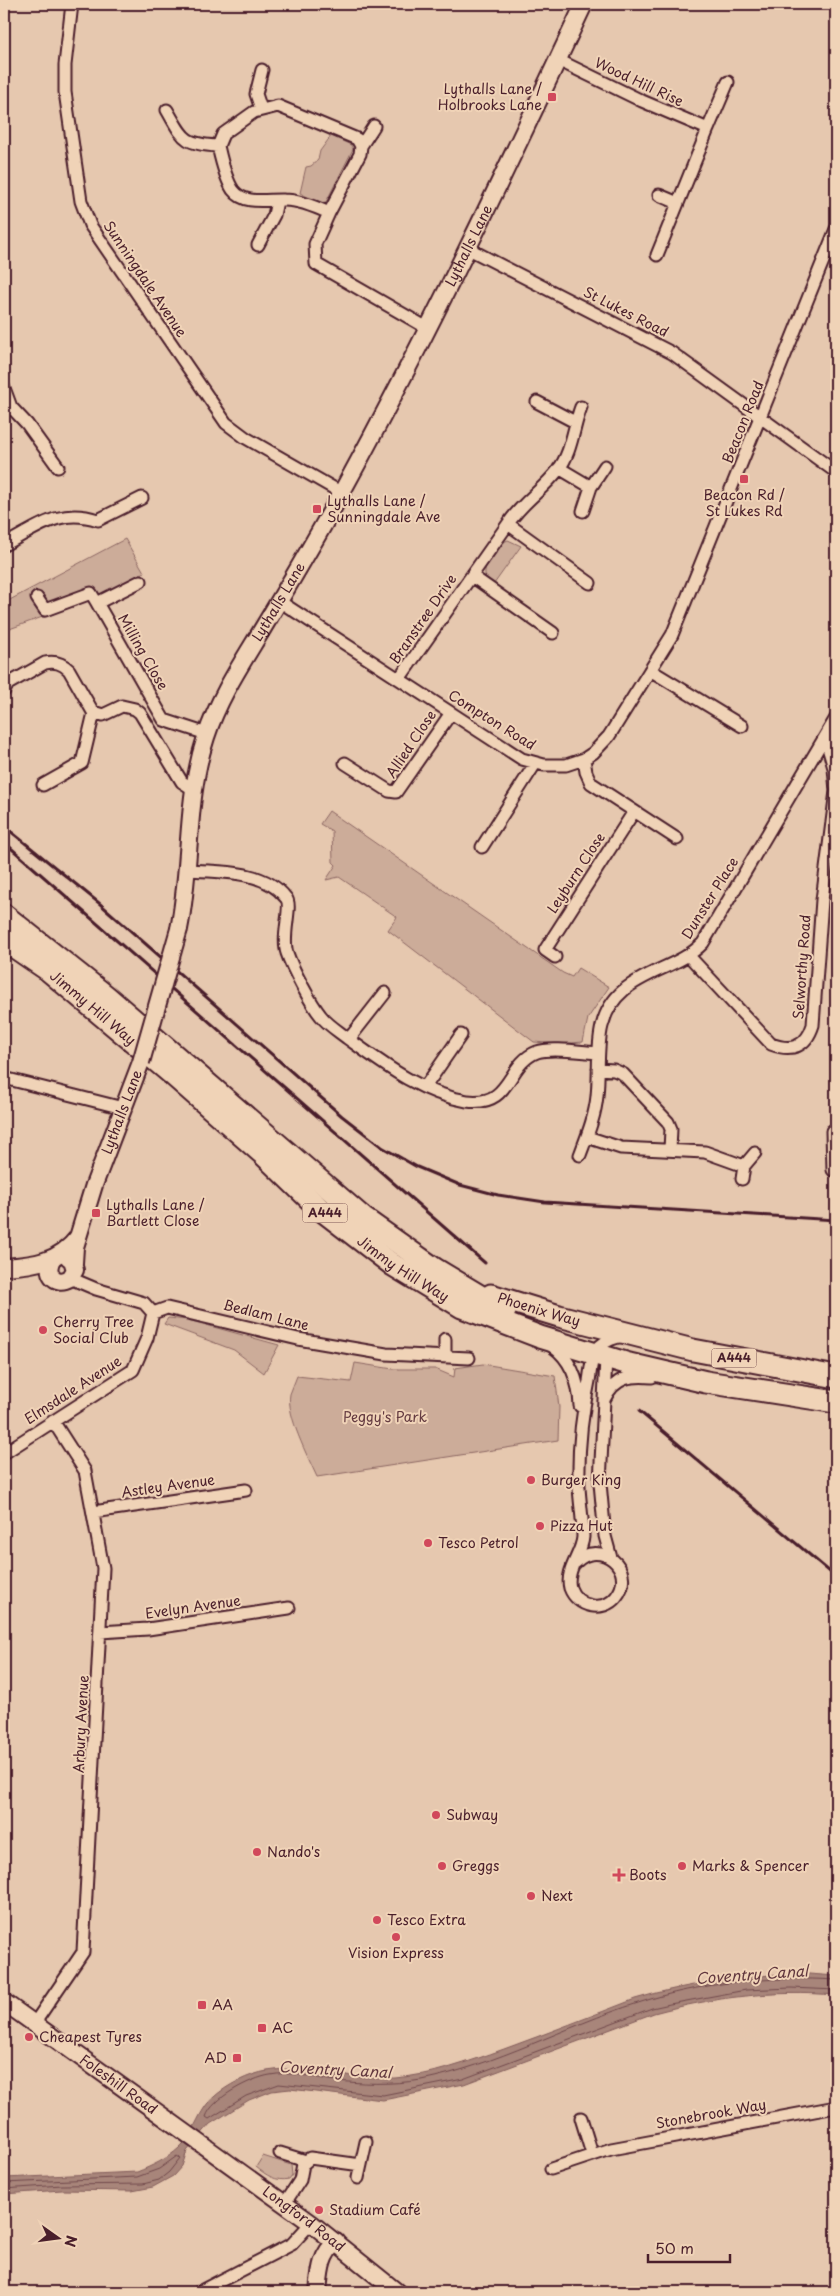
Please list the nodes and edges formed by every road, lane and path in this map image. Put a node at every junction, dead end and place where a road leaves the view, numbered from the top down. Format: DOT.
graph roads {
  1 [pos="72,4"];
  2 [pos="584,4"];
  3 [pos="558,60"];
  4 [pos="262,70"];
  5 [pos="728,82"];
  6 [pos="261,109"];
  7 [pos="167,110"];
  8 [pos="374,126"];
  9 [pos="708,129"];
  10 [pos="218,146"];
  11 [pos="361,146"];
  12 [pos="659,195"];
  13 [pos="277,201"];
  14 [pos="678,204"];
  15 [pos="328,213"];
  16 [pos="836,229"];
  17 [pos="258,245"];
  18 [pos="469,249"];
  19 [pos="657,255"];
  20 [pos="429,329"];
  21 [pos="4,388"];
  22 [pos="537,402"];
  23 [pos="581,407"];
  24 [pos="7,410"];
  25 [pos="762,416"];
  26 [pos="575,422"];
  27 [pos="58,466"];
  28 [pos="605,466"];
  29 [pos="559,468"];
  30 [pos="836,472"];
  31 [pos="591,487"];
  32 [pos="342,493"];
  33 [pos="142,498"];
  34 [pos="584,511"];
  35 [pos="508,524"];
  36 [pos="4,544"];
  37 [pos="472,576"];
  38 [pos="141,581"];
  39 [pos="590,583"];
  40 [pos="37,598"];
  41 [pos="279,601"];
  42 [pos="97,603"];
  43 [pos="677,626"];
  44 [pos="553,633"];
  45 [pos="650,670"];
  46 [pos="399,679"];
  47 [pos="4,691"];
  48 [pos="451,713"];
  49 [pos="96,714"];
  50 [pos="836,718"];
  51 [pos="742,726"];
  52 [pos="207,734"];
  53 [pos="825,737"];
  54 [pos="584,759"];
  55 [pos="345,762"];
  56 [pos="535,764"];
  57 [pos="43,785"];
  58 [pos="193,789"];
  59 [pos="633,813"];
  60 [pos="677,840"];
  61 [pos="482,847"];
  62 [pos="187,870"];
  63 [pos="4,915"];
  64 [pos="4,940"];
  65 [pos="534,943"];
  66 [pos="545,950"];
  67 [pos="688,955"];
  68 [pos="555,956"];
  69 [pos="384,992"];
  70 [pos="462,1034"];
  71 [pos="349,1039"];
  72 [pos="598,1053"];
  73 [pos="598,1069"];
  74 [pos="4,1078"];
  75 [pos="425,1087"];
  76 [pos="123,1108"];
  77 [pos="832,1131"];
  78 [pos="587,1137"];
  79 [pos="670,1150"];
  80 [pos="834,1151"];
  81 [pos="755,1153"];
  82 [pos="580,1155"];
  83 [pos="744,1166"];
  84 [pos="834,1170"];
  85 [pos="742,1179"];
  86 [pos="78,1237"];
  87 [pos="56,1256"];
  88 [pos="30,1266"];
  89 [pos="4,1267"];
  90 [pos="68,1273"];
  91 [pos="153,1313"];
  92 [pos="445,1338"];
  93 [pos="540,1338"];
  94 [pos="602,1346"];
  95 [pos="445,1357"];
  96 [pos="469,1358"];
  97 [pos="836,1376"];
  98 [pos="706,1382"];
  99 [pos="604,1399"];
  100 [pos="836,1402"];
  101 [pos="581,1418"];
  102 [pos="53,1421"];
  103 [pos="4,1453"];
  104 [pos="246,1490"];
  105 [pos="93,1512"];
  106 [pos="611,1558"];
  107 [pos="575,1563"];
  108 [pos="289,1608"];
  109 [pos="100,1632"];
  110 [pos="4,2002"];
  111 [pos="34,2024"];
  112 [pos="836,2107"];
  113 [pos="581,2118"];
  114 [pos="366,2142"];
  115 [pos="209,2149"];
  116 [pos="280,2152"];
  117 [pos="592,2154"];
  118 [pos="306,2161"];
  119 [pos="361,2165"];
  120 [pos="551,2169"];
  121 [pos="358,2178"];
  122 [pos="284,2203"];
  123 [pos="311,2223"];
  124 [pos="336,2242"];
  125 [pos="199,2292"];
  126 [pos="318,2292"];
  127 [pos="397,2292"];
  1 -- 32 [label="street, Sunningdale Avenue"];
  2 -- 3 [label="street, Lythalls Lane"];
  3 -- 9 [label="street, Wood Hill Rise"];
  3 -- 18 [label="street, Lythalls Lane"];
  4 -- 6 [label="street"];
  5 -- 9 [label="street"];
  6 -- 10 [label="street"];
  6 -- 11 [label="street"];
  7 -- 10 [label="street"];
  8 -- 11 [label="street"];
  9 -- 14 [label="street"];
  10 -- 13 [label="street"];
  11 -- 15 [label="street"];
  12 -- 14 [label="street"];
  13 -- 15 [label="street"];
  13 -- 17 [label="street"];
  14 -- 19 [label="street"];
  15 -- 20 [label="street"];
  16 -- 25 [label="street, Beacon Road"];
  18 -- 20 [label="street, Lythalls Lane"];
  18 -- 25 [label="street, St Lukes Road"];
  20 -- 32 [label="street, Lythalls Lane"];
  21 -- 24 [label="street"];
  22 -- 26 [label="street"];
  23 -- 26 [label="street, Branstree Drive"];
  24 -- 27 [label="street"];
  25 -- 30 [label="street, St Lukes Road"];
  25 -- 43 [label="street, Beacon Road"];
  26 -- 29 [label="street, Branstree Drive"];
  28 -- 31 [label="street"];
  29 -- 31 [label="street"];
  29 -- 35 [label="street, Branstree Drive"];
  31 -- 34 [label="street"];
  32 -- 41 [label="street, Lythalls Lane"];
  33 -- 36 [label="street"];
  35 -- 37 [label="street, Branstree Drive"];
  35 -- 39 [label="street"];
  37 -- 44 [label="street, Branstree Drive"];
  37 -- 46 [label="street, Branstree Drive"];
  38 -- 42 [label="street"];
  40 -- 42 [label="street"];
  41 -- 46 [label="street, Compton Road"];
  41 -- 52 [label="street, Lythalls Lane"];
  42 -- 52 [label="street, Milling Close"];
  43 -- 45 [label="street, Compton Road"];
  45 -- 51 [label="street"];
  45 -- 54 [label="street, Compton Road"];
  46 -- 48 [label="street, Compton Road"];
  47 -- 49 [label="street"];
  48 -- 55 [label="street, Allied Close"];
  48 -- 56 [label="street, Compton Road"];
  49 -- 57 [label="street"];
  49 -- 58 [label="street"];
  50 -- 53 [label="street, Dunster Place"];
  52 -- 58 [label="street, Lythalls Lane"];
  53 -- 67 [label="street, Dunster Place"];
  53 -- 67 [label="street, Selworthy Road"];
  54 -- 56 [label="street, Compton Road"];
  54 -- 59 [label="street"];
  56 -- 61 [label="street"];
  58 -- 62 [label="street, Lythalls Lane"];
  59 -- 60 [label="street"];
  59 -- 66 [label="street, Leyburn Close"];
  62 -- 71 [label="street"];
  62 -- 76 [label="street, Lythalls Lane, bridge"];
  63 -- 94 [label="highway, Jimmy Hill Way / A444"];
  64 -- 93 [label="highway, Jimmy Hill Way / A444"];
  65 -- 66 [label="street"];
  66 -- 68 [label="street"];
  67 -- 72 [label="street, Dunster Place"];
  69 -- 71 [label="street"];
  70 -- 75 [label="street"];
  71 -- 75 [label="street"];
  72 -- 73 [label="street, Dunster Place"];
  72 -- 75 [label="street"];
  73 -- 78 [label="street, Dunster Place"];
  73 -- 79 [label="street"];
  74 -- 76 [label="street"];
  76 -- 86 [label="street, Lythalls Lane"];
  77 -- 80 [label="street"];
  78 -- 79 [label="street"];
  78 -- 82 [label="street, Dunster Place"];
  79 -- 83 [label="street"];
  80 -- 84 [label="street"];
  81 -- 83 [label="street"];
  83 -- 85 [label="street"];
  86 -- 87 [label="street, Lythalls Lane"];
  86 -- 90 [label="street, Lythalls Lane"];
  87 -- 88 [label="street, Lythalls Lane"];
  87 -- 90 [label="street"];
  87 -- 90 [label="street"];
  88 -- 89 [label="street, Lythalls Lane"];
  88 -- 90 [label="street"];
  90 -- 91 [label="street"];
  91 -- 95 [label="street, Bedlam Lane"];
  91 -- 102 [label="street, Elmsdale Avenue"];
  92 -- 95 [label="street"];
  93 -- 94 [label="highway, Jimmy Hill Way / A444"];
  93 -- 101 [label="street"];
  94 -- 97 [label="highway, A444"];
  94 -- 98 [label="highway, Jimmy Hill Way / A444"];
  94 -- 99 [label="street"];
  94 -- 101 [label="street"];
  95 -- 96 [label="street, Bedlam Lane"];
  98 -- 99 [label="street"];
  98 -- 100 [label="highway, Jimmy Hill Way / A444"];
  99 -- 106 [label="street"];
  101 -- 107 [label="street"];
  102 -- 103 [label="street, Elmsdale Avenue"];
  102 -- 105 [label="street, Arbury Avenue"];
  104 -- 105 [label="street, Astley Avenue"];
  105 -- 109 [label="street, Arbury Avenue"];
  106 -- 107 [label="street"];
  106 -- 107 [label="street"];
  108 -- 109 [label="street, Evelyn Avenue"];
  109 -- 111 [label="street, Arbury Avenue"];
  110 -- 111 [label="street, Foleshill Road"];
  111 -- 115 [label="street, Foleshill Road"];
  112 -- 117 [label="street, Stonebrook Way"];
  113 -- 117 [label="street"];
  114 -- 119 [label="street"];
  115 -- 122 [label="street, Longford Road"];
  116 -- 118 [label="street"];
  117 -- 120 [label="street, Stonebrook Way"];
  118 -- 119 [label="street"];
  118 -- 122 [label="street"];
  119 -- 121 [label="street"];
  122 -- 123 [label="street, Longford Road"];
  123 -- 124 [label="street, Longford Road"];
  123 -- 125 [label="street"];
  124 -- 126 [label="street"];
  124 -- 127 [label="street, Longford Road"];
}
